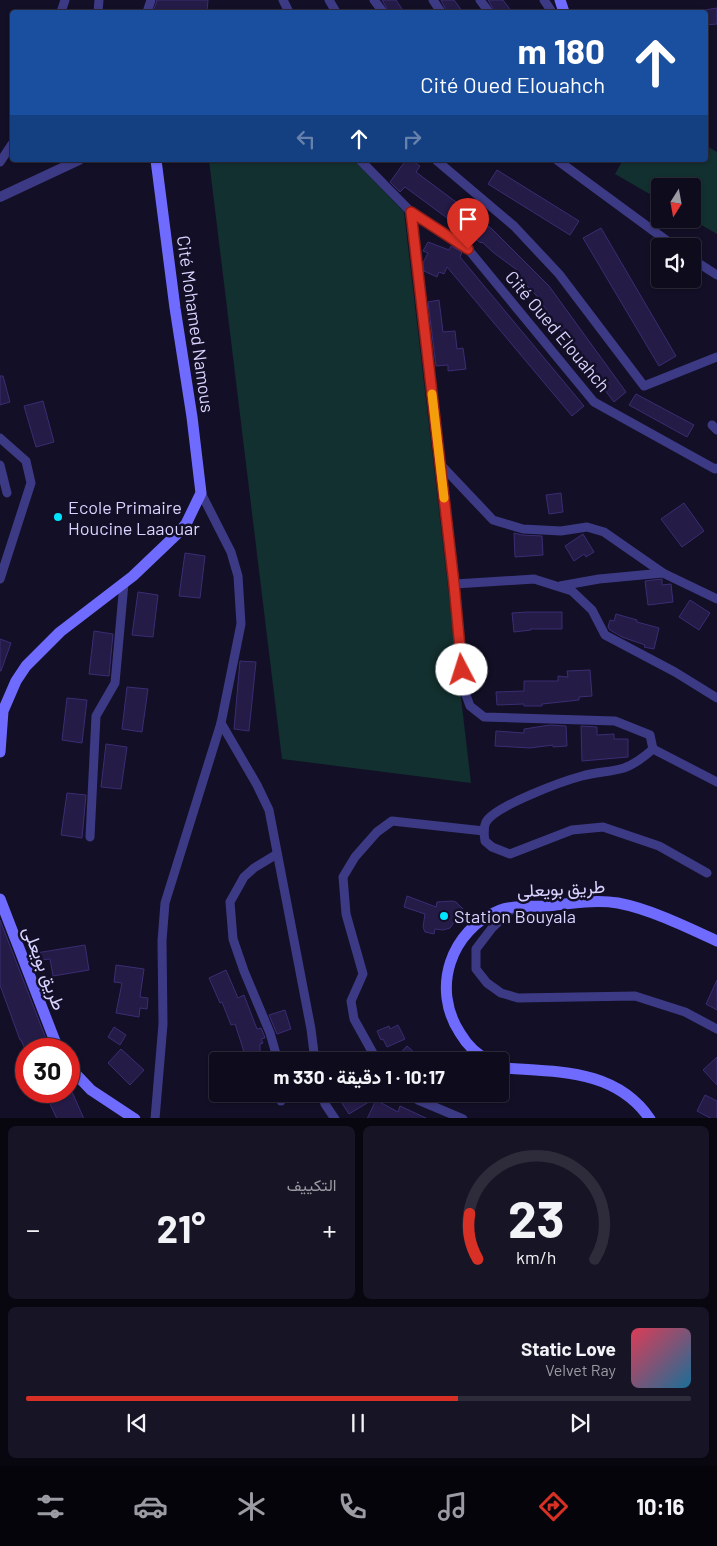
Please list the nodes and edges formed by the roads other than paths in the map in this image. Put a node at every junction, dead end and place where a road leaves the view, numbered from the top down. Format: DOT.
graph roads {
  1 [pos="10,147"];
  2 [pos="0,162"];
  3 [pos="75,162"];
  4 [pos="156,162"];
  5 [pos="362,162"];
  6 [pos="438,162"];
  7 [pos="560,162"];
  8 [pos="0,197"];
  9 [pos="411,212"];
  10 [pos="663,238"];
  11 [pos="701,265"];
  12 [pos="717,275"];
  13 [pos="717,357"];
  14 [pos="0,438"];
  15 [pos="0,465"];
  16 [pos="440,465"];
  17 [pos="717,468"];
  18 [pos="8,493"];
  19 [pos="201,493"];
  20 [pos="663,573"];
  21 [pos="0,579"];
  22 [pos="124,583"];
  23 [pos="454,584"];
  24 [pos="558,587"];
  25 [pos="717,599"];
  26 [pos="717,698"];
  27 [pos="221,723"];
  28 [pos="653,749"];
  29 [pos="0,752"];
  30 [pos="717,782"];
  31 [pos="484,831"];
  32 [pos="90,837"];
  33 [pos="277,854"];
  34 [pos="707,873"];
  35 [pos="0,899"];
  36 [pos="513,908"];
  37 [pos="717,941"];
  38 [pos="717,1029"];
  39 [pos="54,1038"];
  40 [pos="276,1052"];
  41 [pos="314,1052"];
  42 [pos="372,1052"];
  43 [pos="477,1052"];
  44 [pos="509,1068"];
  45 [pos="80,1079"];
  46 [pos="324,1102"];
  47 [pos="423,1102"];
  48 [pos="123,1115"];
  49 [pos="135,1118"];
  50 [pos="155,1118"];
  51 [pos="335,1118"];
  52 [pos="463,1118"];
  53 [pos="650,1118"];
  1 -- 2 [label="street"];
  3 -- 8 [label="street"];
  4 -- 19 [label="main road, Cité Mohamed Namous"];
  5 -- 9 [label="street, Cité Oued Elouahch"];
  6 -- 13 [label="street, Cité Oued Elouahch"];
  7 -- 10 [label="street"];
  9 -- 16 [label="street"];
  9 -- 17 [label="street, Cité Oued Elouahch"];
  11 -- 12 [label="street"];
  14 -- 21 [label="street"];
  15 -- 18 [label="street"];
  16 -- 20 [label="street"];
  16 -- 23 [label="street"];
  19 -- 22 [label="main road"];
  19 -- 27 [label="street"];
  20 -- 24 [label="street"];
  20 -- 25 [label="street"];
  22 -- 29 [label="main road"];
  22 -- 32 [label="street"];
  23 -- 24 [label="street"];
  23 -- 28 [label="street"];
  24 -- 26 [label="street"];
  27 -- 33 [label="street"];
  27 -- 50 [label="street"];
  28 -- 30 [label="street"];
  28 -- 31 [label="street"];
  31 -- 34 [label="street"];
  31 -- 42 [label="street"];
  33 -- 40 [label="street"];
  33 -- 41 [label="street"];
  35 -- 39 [label="main road, طريق بويعلى"];
  36 -- 37 [label="main road, طريق بويعلى"];
  36 -- 38 [label="street"];
  36 -- 43 [label="main road, طريق بويعلى"];
  44 -- 53 [label="main road"];
  45 -- 48 [label="main road"];
  46 -- 51 [label="street"];
  47 -- 52 [label="street"];
  48 -- 49 [label="main road"];
}
